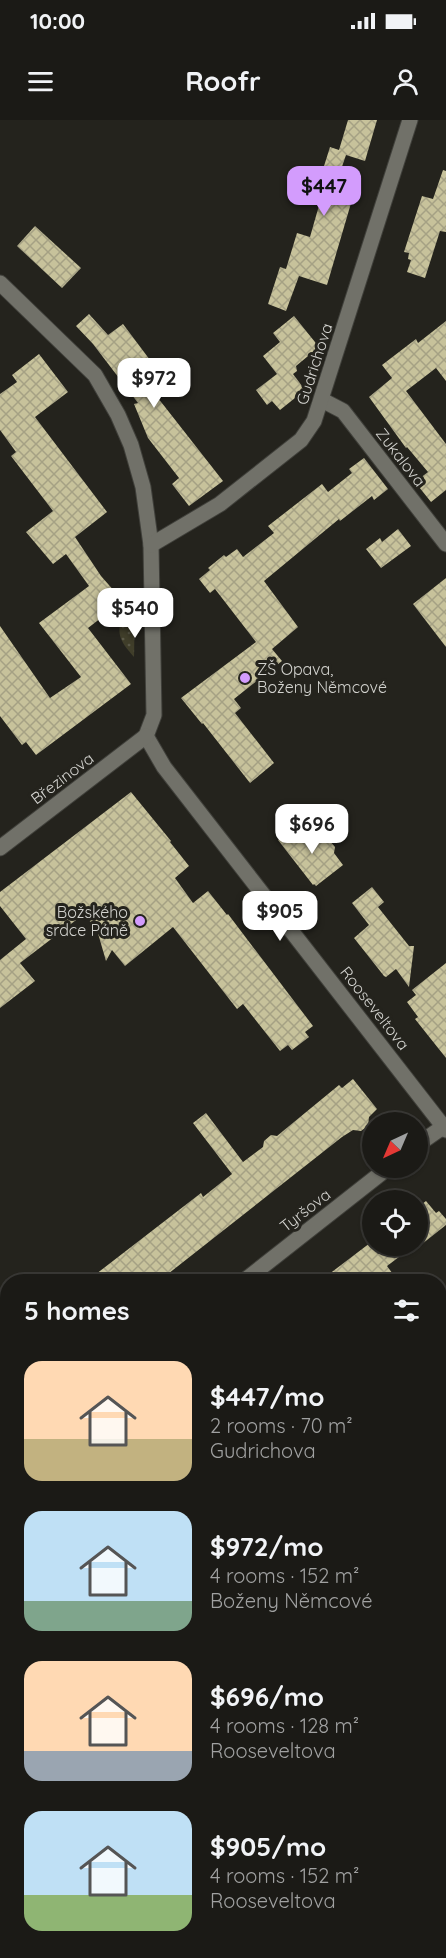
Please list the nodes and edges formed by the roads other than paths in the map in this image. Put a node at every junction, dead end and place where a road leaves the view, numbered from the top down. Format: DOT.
graph roads {
  1 [pos="410,120"];
  2 [pos="0,283"];
  3 [pos="322,400"];
  4 [pos="446,544"];
  5 [pos="151,545"];
  6 [pos="146,736"];
  7 [pos="0,848"];
  8 [pos="445,1127"];
  9 [pos="428,1138"];
  10 [pos="375,1178"];
  11 [pos="253,1274"];
  1 -- 3 [label="street, Gudrichova"];
  2 -- 5 [label="street"];
  3 -- 4 [label="street, Zukalova"];
  3 -- 5 [label="street, Gudrichova"];
  5 -- 6 [label="street"];
  6 -- 7 [label="street, Březinova"];
  6 -- 8 [label="street, Rooseveltova"];
  8 -- 9 [label="street"];
  10 -- 11 [label="street, Tyršova"];
}
